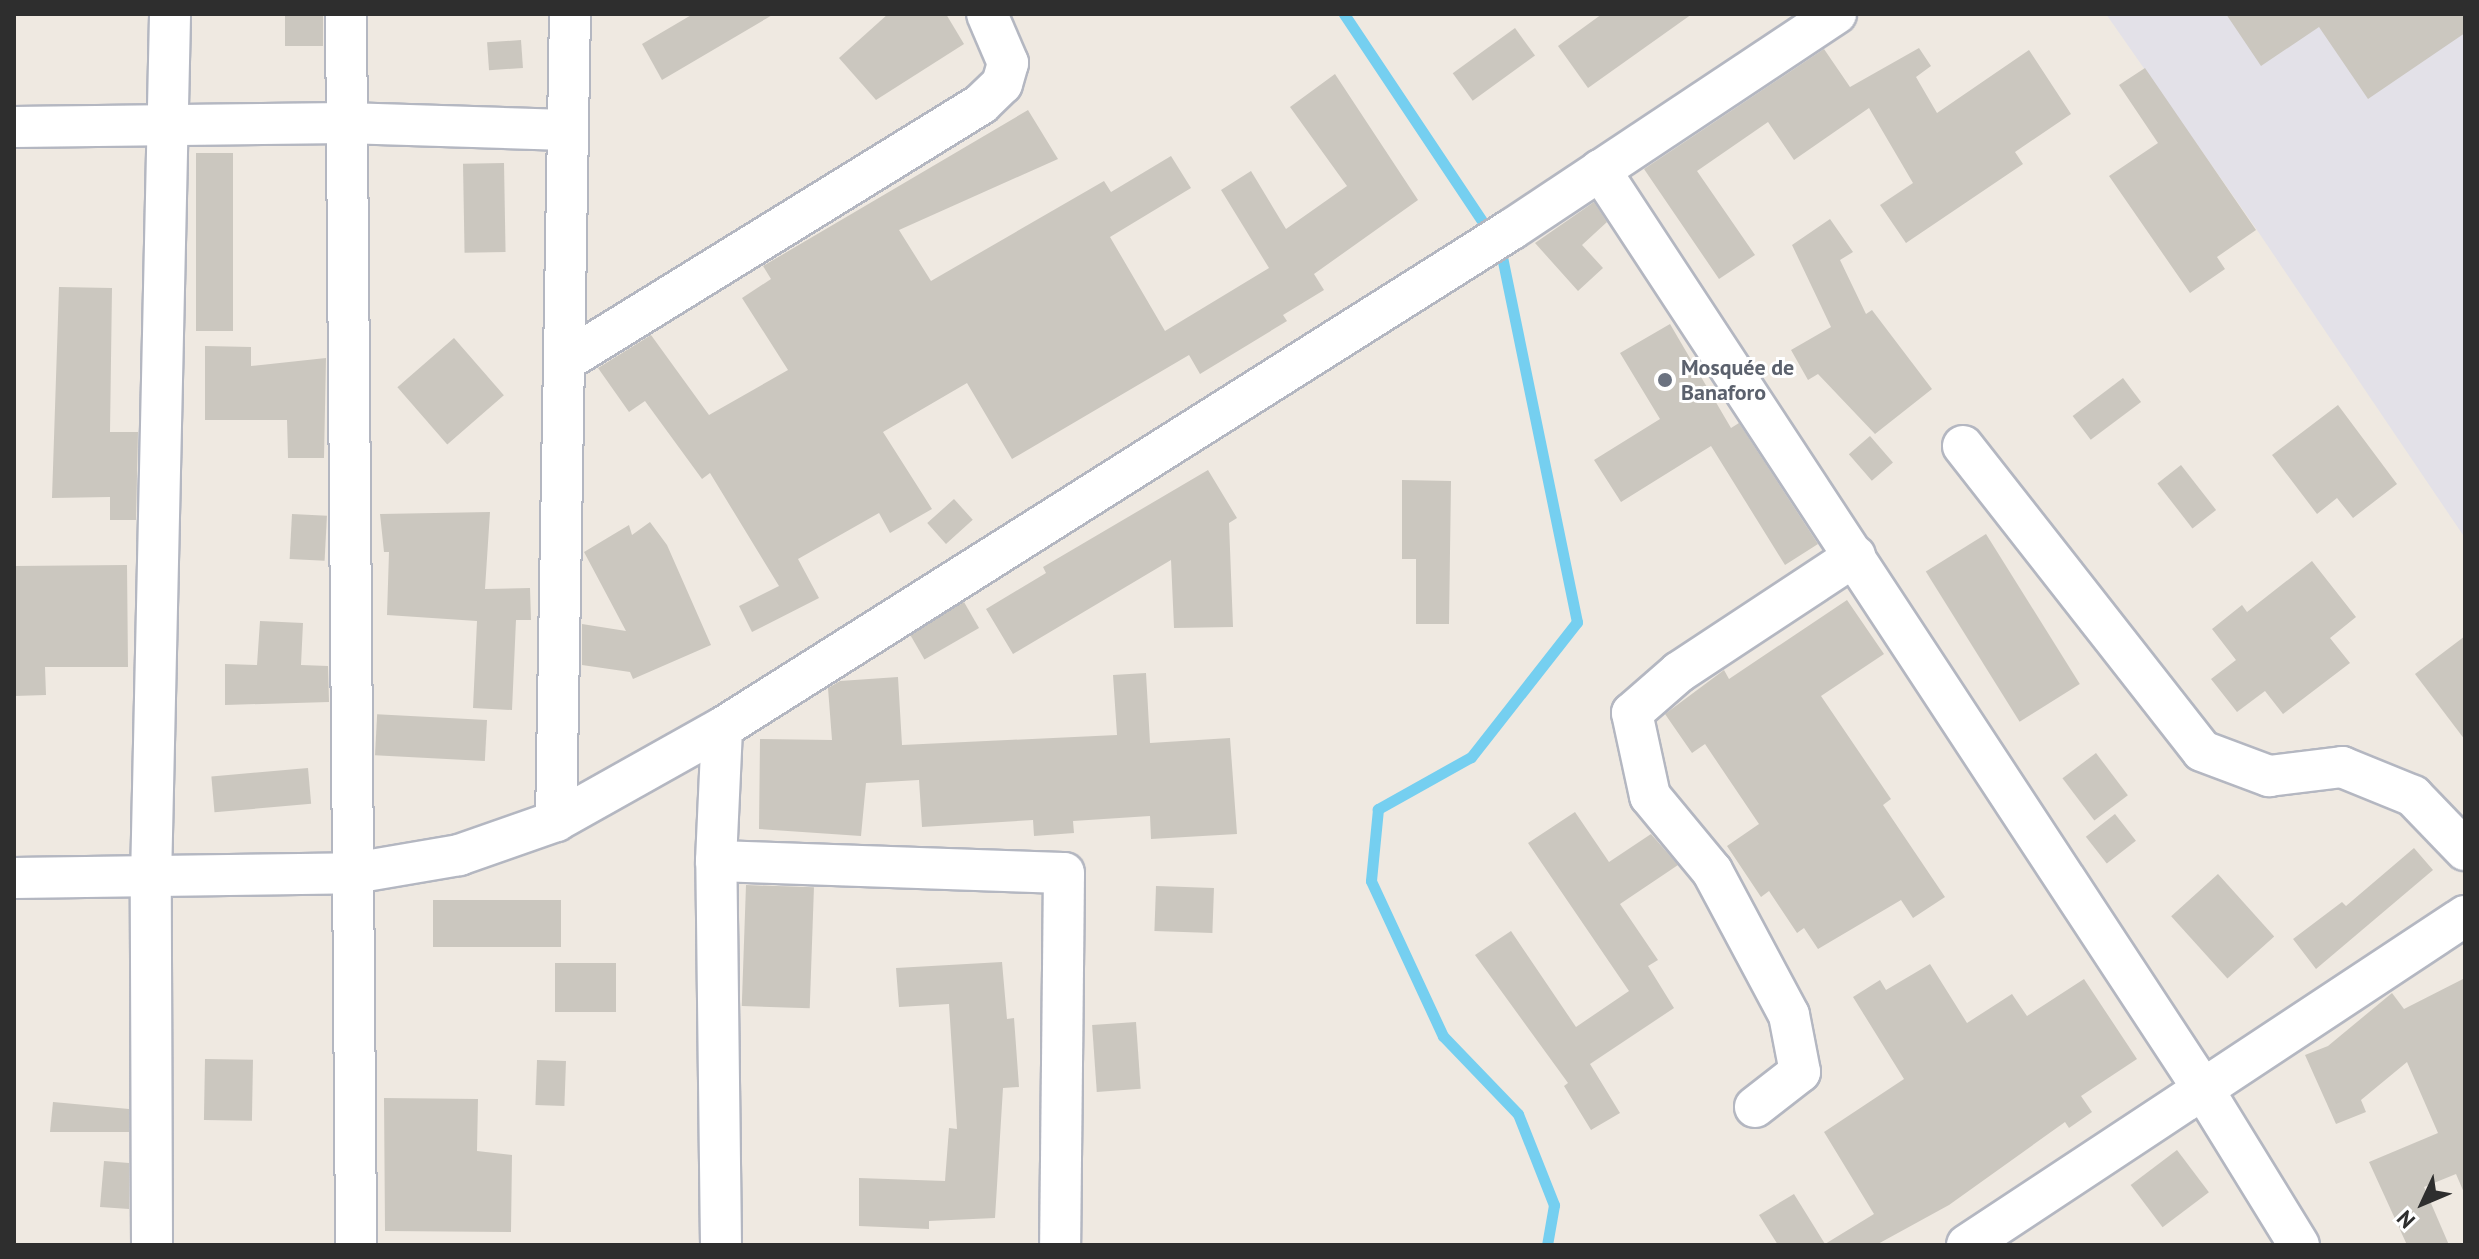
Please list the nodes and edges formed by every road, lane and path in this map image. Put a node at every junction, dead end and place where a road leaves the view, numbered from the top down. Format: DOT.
graph roads {
  1 [pos="170,14"];
  2 [pos="346,14"];
  3 [pos="570,14"];
  4 [pos="987,14"];
  5 [pos="1836,14"];
  6 [pos="345,123"];
  7 [pos="170,125"];
  8 [pos="14,127"];
  9 [pos="566,130"];
  10 [pos="1600,170"];
  11 [pos="565,361"];
  12 [pos="1963,446"];
  13 [pos="1855,556"];
  14 [pos="722,728"];
  15 [pos="556,821"];
  16 [pos="2465,850"];
  17 [pos="716,861"];
  18 [pos="354,873"];
  19 [pos="14,878"];
  20 [pos="151,880"];
  21 [pos="2465,916"];
  22 [pos="2203,1089"];
  23 [pos="1755,1107"];
  24 [pos="152,1245"];
  25 [pos="356,1245"];
  26 [pos="721,1245"];
  27 [pos="1060,1245"];
  28 [pos="1967,1245"];
  29 [pos="2299,1245"];
  1 -- 7 [label="street"];
  2 -- 6 [label="street"];
  3 -- 9 [label="street"];
  4 -- 11 [label="street"];
  5 -- 10 [label="street"];
  6 -- 7 [label="street"];
  6 -- 9 [label="street"];
  6 -- 18 [label="street"];
  7 -- 8 [label="street"];
  7 -- 20 [label="street"];
  9 -- 11 [label="street"];
  10 -- 13 [label="street"];
  10 -- 14 [label="street"];
  11 -- 15 [label="street"];
  12 -- 16 [label="street"];
  13 -- 22 [label="street"];
  13 -- 23 [label="street"];
  14 -- 15 [label="street"];
  14 -- 17 [label="street"];
  15 -- 18 [label="street"];
  17 -- 26 [label="street"];
  17 -- 27 [label="street"];
  18 -- 20 [label="street"];
  18 -- 25 [label="street"];
  19 -- 20 [label="street"];
  20 -- 24 [label="street"];
  21 -- 22 [label="street"];
  22 -- 28 [label="street"];
  22 -- 29 [label="street"];
}
